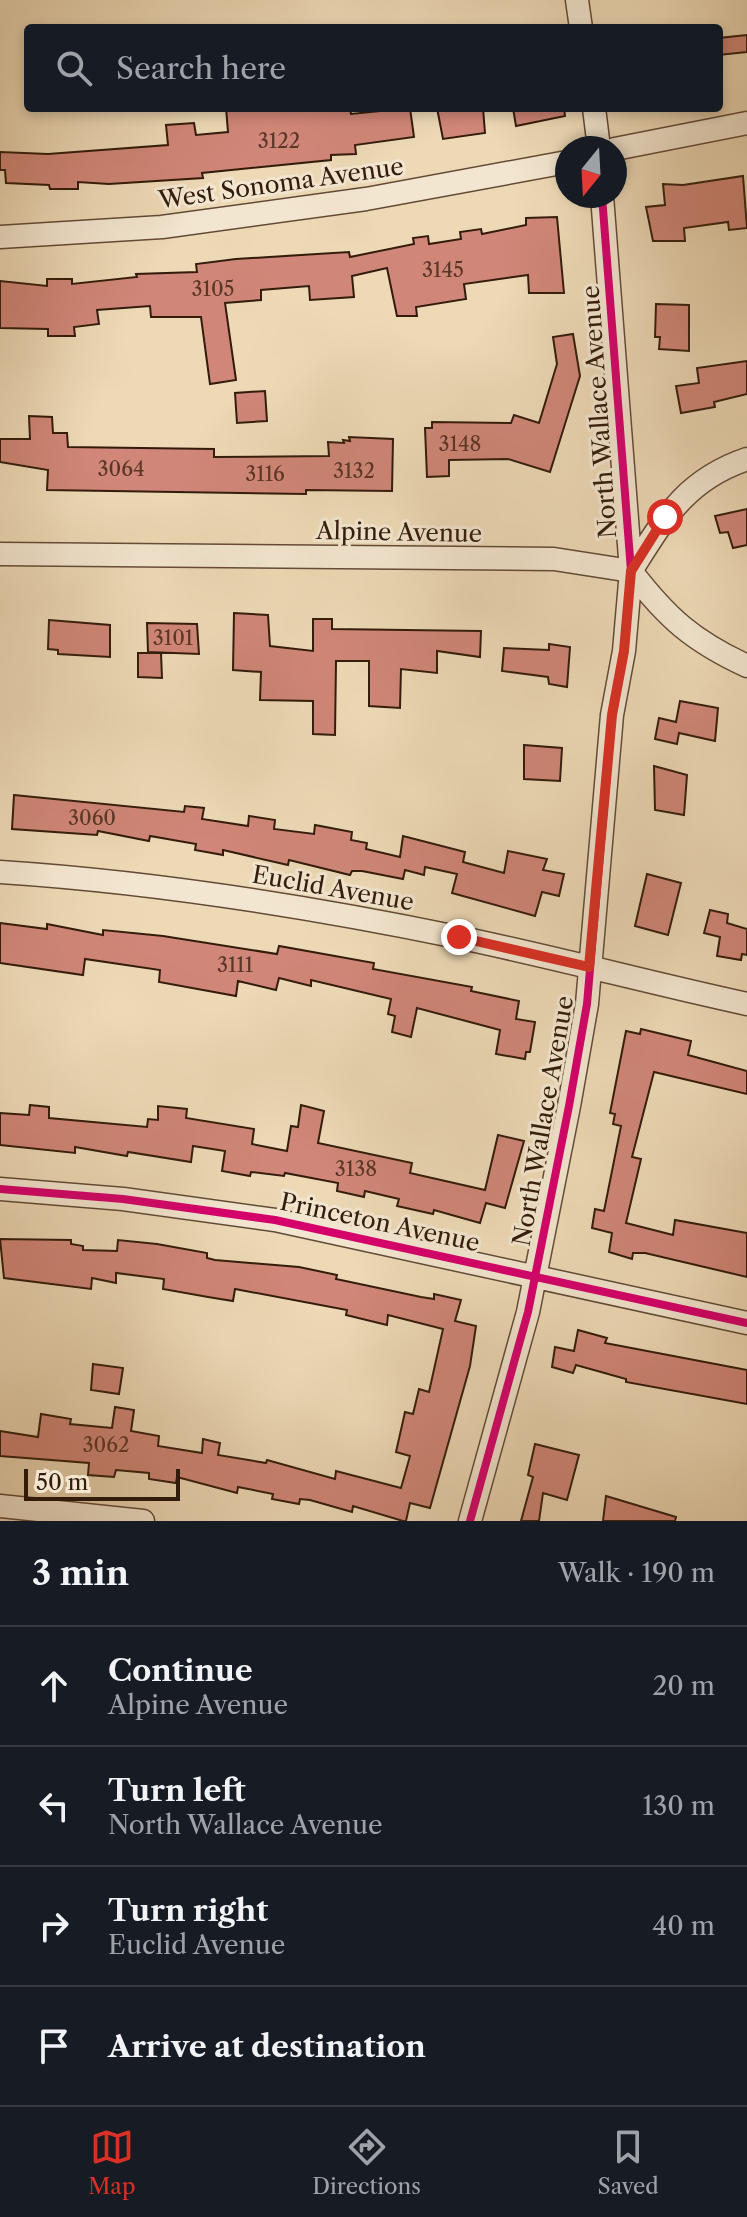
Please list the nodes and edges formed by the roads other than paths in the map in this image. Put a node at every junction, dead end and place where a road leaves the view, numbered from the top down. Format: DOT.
graph roads {
  1 [pos="577,0"];
  2 [pos="580,24"];
  3 [pos="594,112"];
  4 [pos="747,123"];
  5 [pos="598,136"];
  6 [pos="627,147"];
  7 [pos="555,164"];
  8 [pos="603,208"];
  9 [pos="0,237"];
  10 [pos="747,459"];
  11 [pos="0,554"];
  12 [pos="631,571"];
  13 [pos="747,666"];
  14 [pos="0,872"];
  15 [pos="589,967"];
  16 [pos="747,1004"];
  17 [pos="0,1189"];
  18 [pos="534,1276"];
  19 [pos="747,1323"];
  20 [pos="0,1506"];
  21 [pos="143,1521"];
  22 [pos="470,1521"];
  1 -- 2 [label="street"];
  3 -- 5 [label="street"];
  4 -- 6 [label="street"];
  7 -- 9 [label="street, West Sonoma Avenue"];
  8 -- 12 [label="street, North Wallace Avenue"];
  10 -- 12 [label="street"];
  11 -- 12 [label="street, Alpine Avenue"];
  12 -- 13 [label="street"];
  12 -- 15 [label="street, North Wallace Avenue"];
  14 -- 15 [label="street, Euclid Avenue"];
  15 -- 16 [label="street, Euclid Avenue"];
  15 -- 18 [label="street, North Wallace Avenue"];
  17 -- 18 [label="street, Princeton Avenue"];
  18 -- 19 [label="street, Princeton Avenue"];
  18 -- 22 [label="street, North Wallace Avenue"];
  20 -- 21 [label="street"];
}
